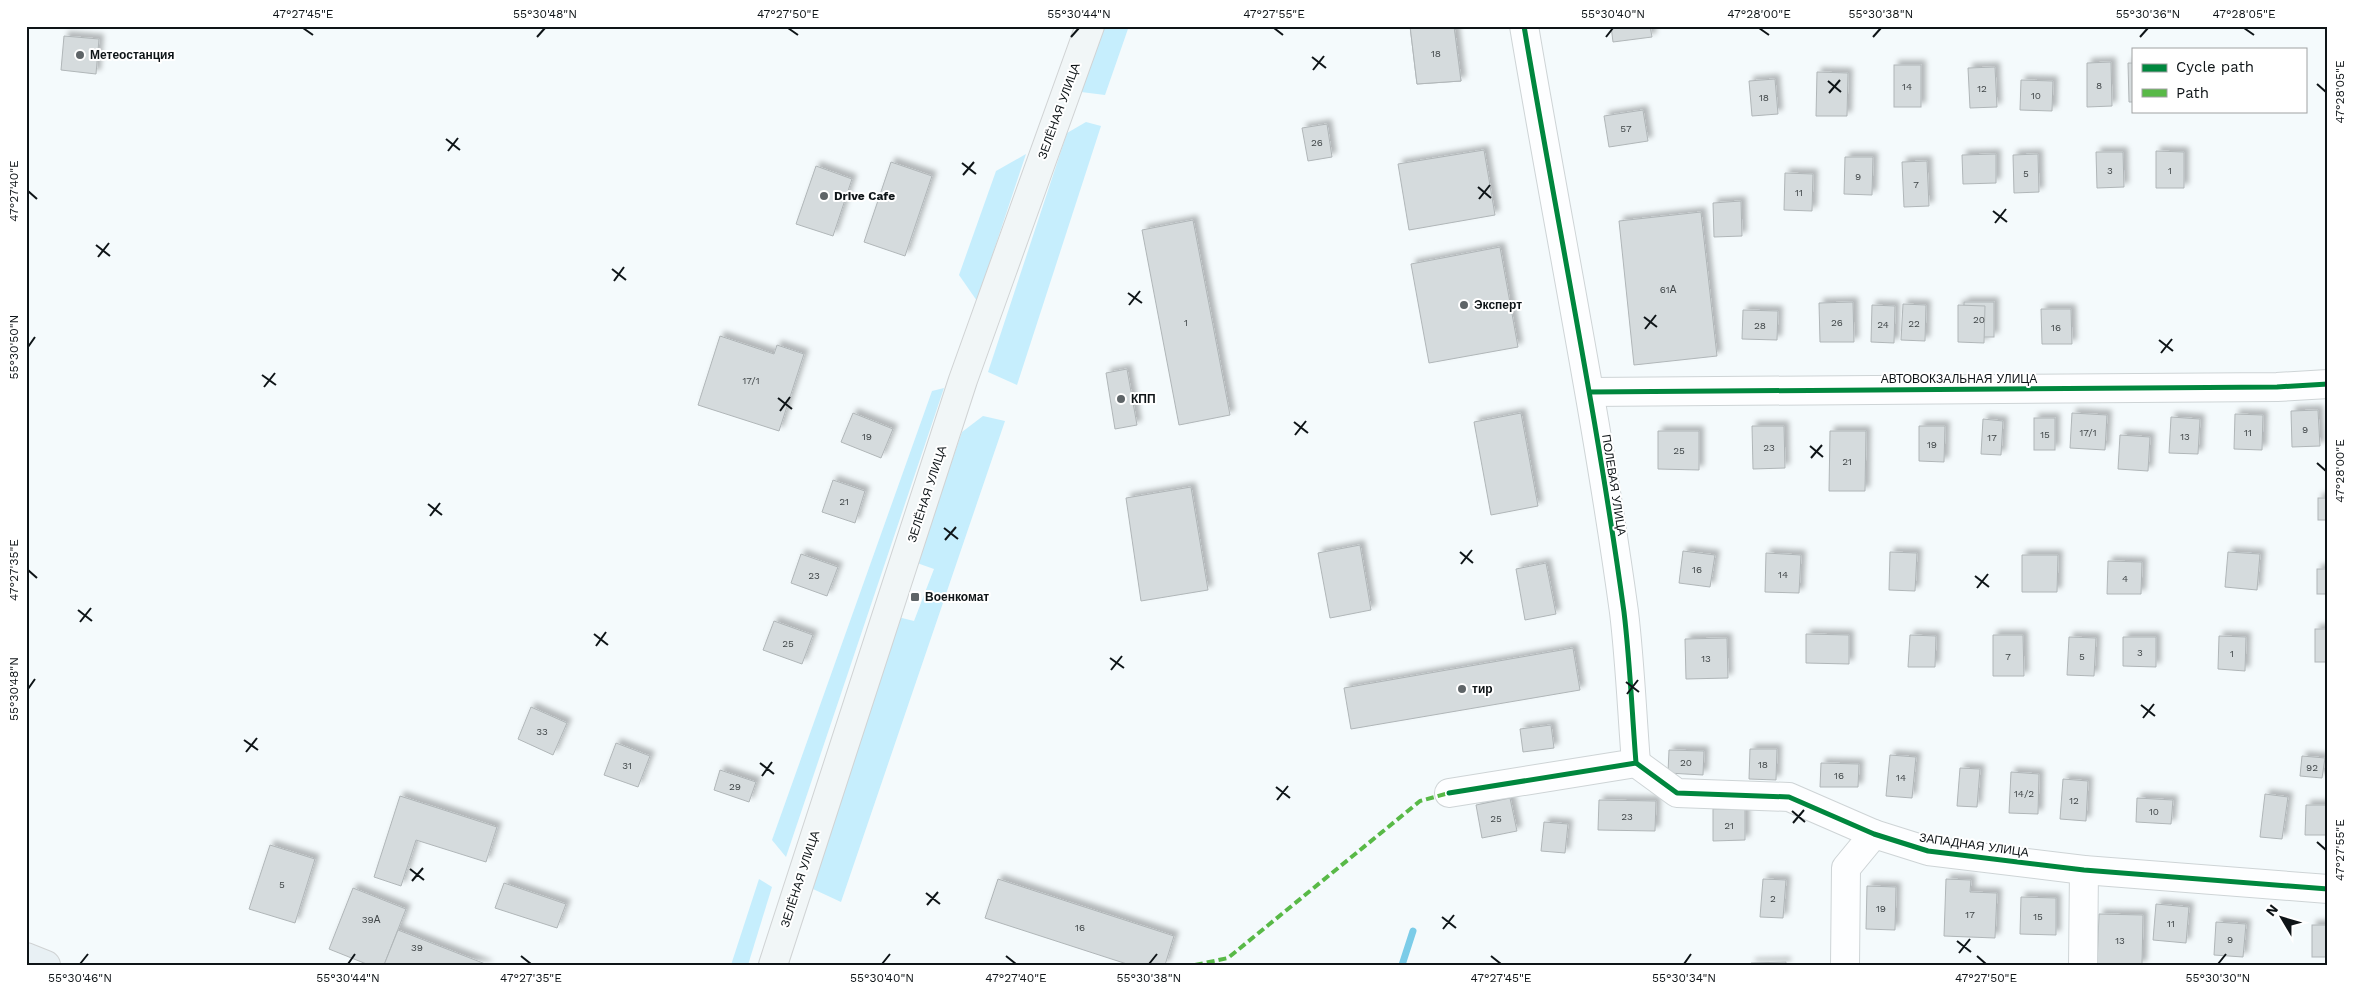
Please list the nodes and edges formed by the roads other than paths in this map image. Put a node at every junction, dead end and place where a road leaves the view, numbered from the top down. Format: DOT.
graph roads {
  1 [pos="1090,26"];
  2 [pos="1524,26"];
  3 [pos="2328,384"];
  4 [pos="1590,392"];
  5 [pos="1636,764"];
  6 [pos="1449,793"];
  7 [pos="1874,834"];
  8 [pos="2084,870"];
  9 [pos="2328,889"];
  10 [pos="26,957"];
  11 [pos="46,965"];
  12 [pos="773,965"];
  13 [pos="1845,965"];
  14 [pos="2083,965"];
  1 -- 12 [label="main road, ЗЕЛЁНАЯ УЛИЦА"];
  2 -- 4 [label="street, ПОЛЕВАЯ УЛИЦА"];
  3 -- 4 [label="street, АВТОВОКЗАЛЬНАЯ УЛИЦА"];
  4 -- 5 [label="street, ПОЛЕВАЯ УЛИЦА"];
  5 -- 6 [label="street"];
  5 -- 7 [label="street, ЗАПАДНАЯ УЛИЦА"];
  7 -- 8 [label="street, ЗАПАДНАЯ УЛИЦА"];
  7 -- 13 [label="street"];
  8 -- 9 [label="street, ЗАПАДНАЯ УЛИЦА"];
  8 -- 14 [label="street"];
  10 -- 11 [label="highway"];
}
